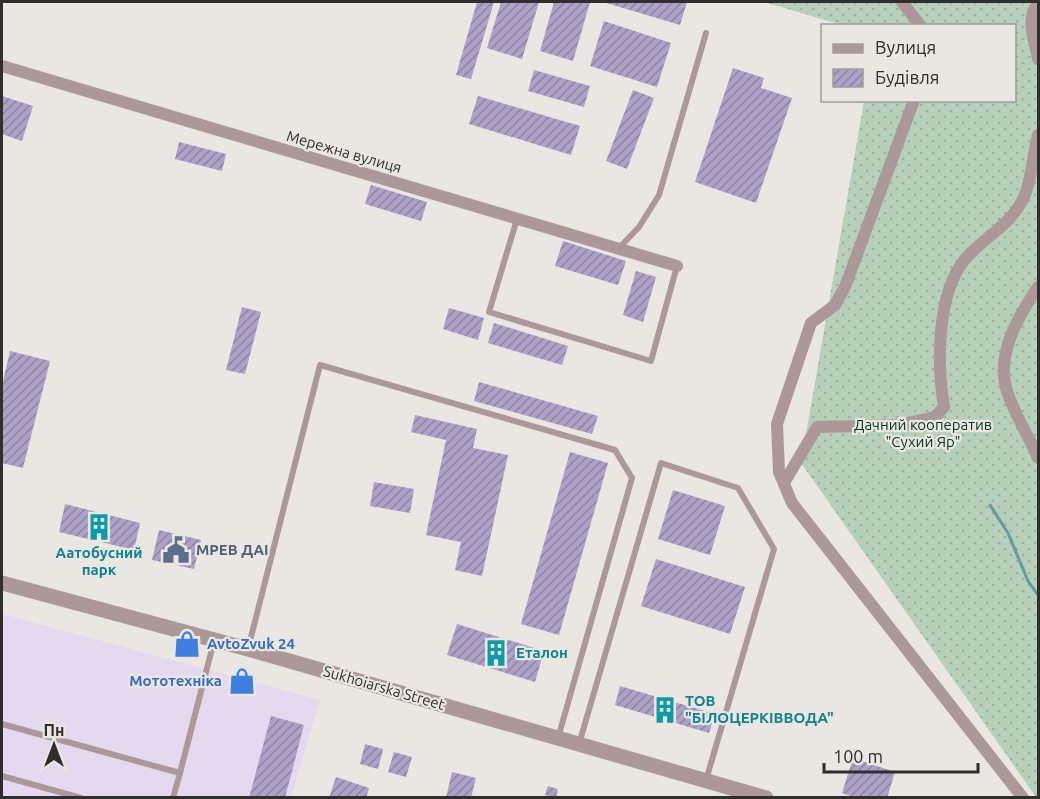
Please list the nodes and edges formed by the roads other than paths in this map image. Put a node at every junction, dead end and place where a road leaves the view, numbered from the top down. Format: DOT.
graph roads {
  1 [pos="902,2"];
  2 [pos="1038,3"];
  3 [pos="919,24"];
  4 [pos="706,33"];
  5 [pos="1038,59"];
  6 [pos="2,66"];
  7 [pos="913,102"];
  8 [pos="1038,135"];
  9 [pos="517,218"];
  10 [pos="619,249"];
  11 [pos="677,266"];
  12 [pos="1038,287"];
  13 [pos="1038,458"];
  14 [pos="783,483"];
  15 [pos="2,583"];
  16 [pos="214,640"];
  17 [pos="248,649"];
  18 [pos="2,724"];
  19 [pos="558,738"];
  20 [pos="579,744"];
  21 [pos="180,773"];
  22 [pos="2,776"];
  23 [pos="706,780"];
  24 [pos="81,798"];
  25 [pos="173,798"];
  26 [pos="765,798"];
  27 [pos="1023,798"];
  1 -- 3 [label="street"];
  2 -- 5 [label="street"];
  4 -- 10 [label="lane"];
  6 -- 9 [label="street, Мережна вулиця"];
  7 -- 14 [label="street"];
  8 -- 14 [label="street"];
  9 -- 10 [label="street, Мережна вулиця"];
  9 -- 11 [label="lane"];
  10 -- 11 [label="street, Мережна вулиця"];
  12 -- 13 [label="street"];
  14 -- 27 [label="street"];
  15 -- 16 [label="street, Sukhoiarska Street"];
  16 -- 17 [label="street, Sukhoiarska Street"];
  16 -- 21 [label="lane"];
  17 -- 19 [label="street, Sukhoiarska Street"];
  17 -- 19 [label="lane"];
  18 -- 21 [label="lane"];
  19 -- 20 [label="street, Sukhoiarska Street"];
  20 -- 23 [label="street, Sukhoiarska Street"];
  20 -- 23 [label="lane"];
  21 -- 25 [label="lane"];
  22 -- 24 [label="lane"];
  23 -- 26 [label="street, Sukhoiarska Street"];
}
